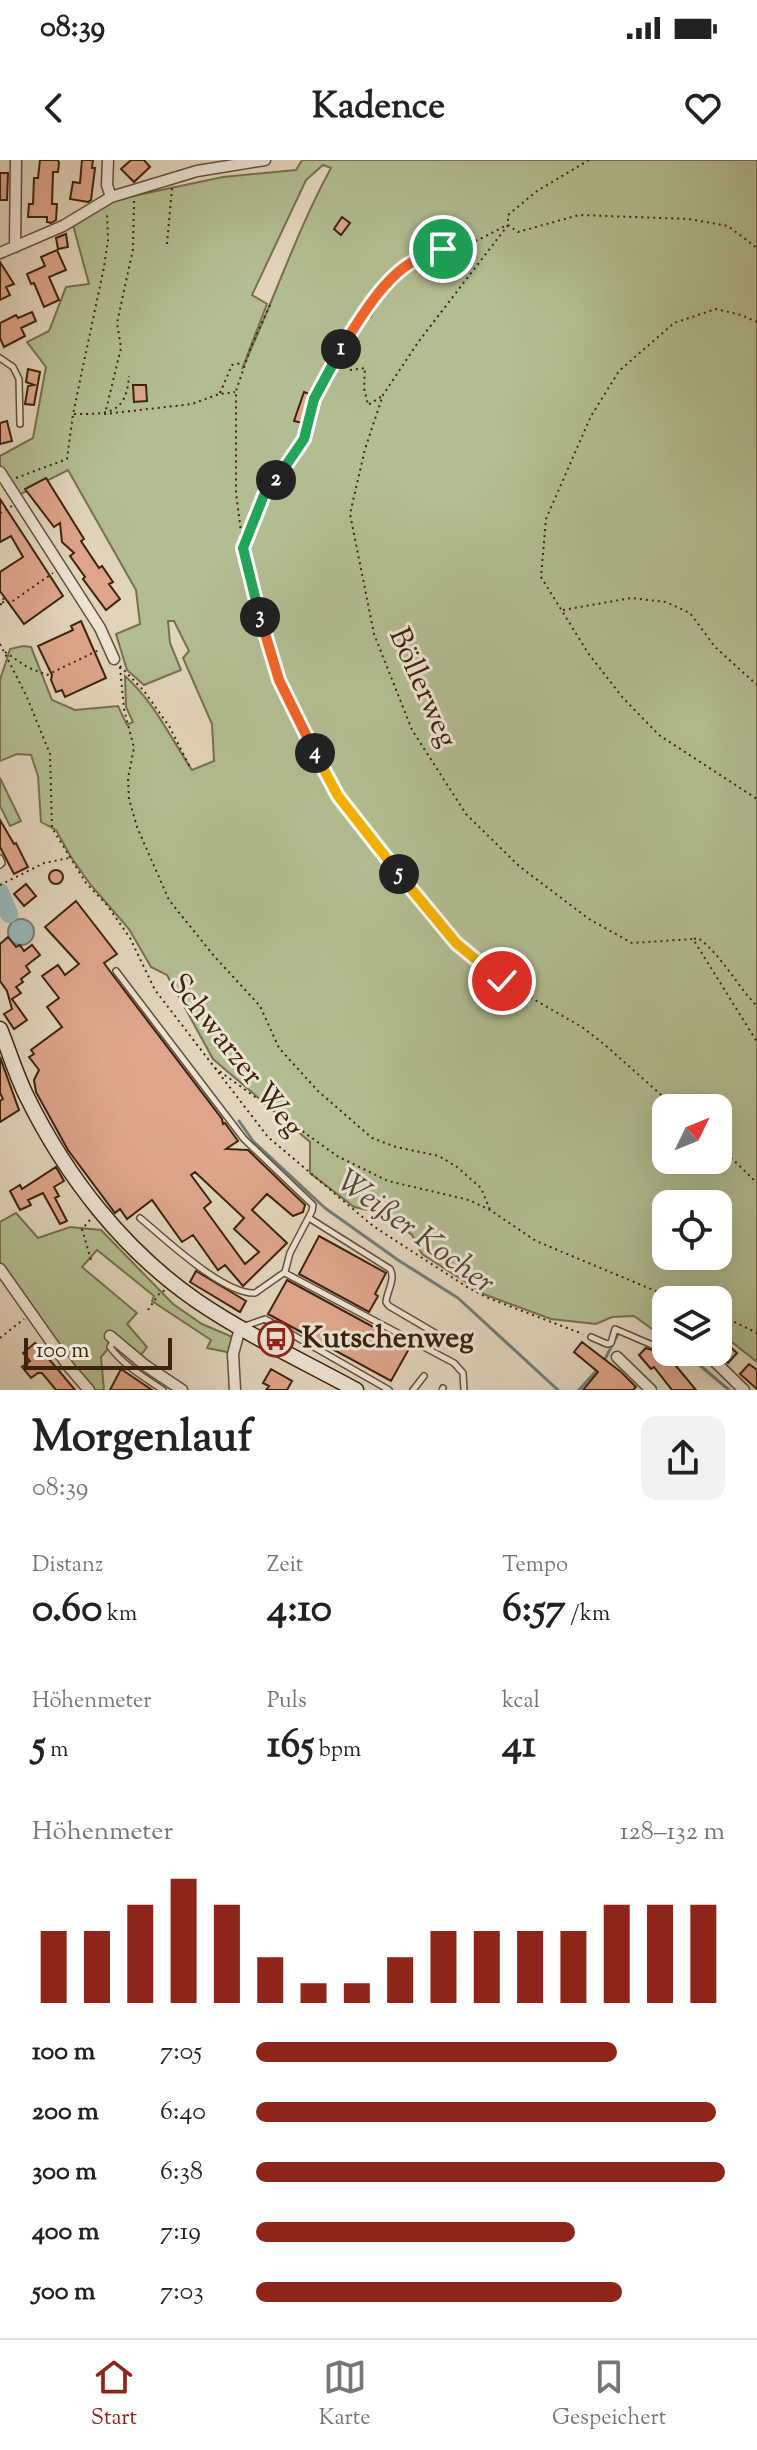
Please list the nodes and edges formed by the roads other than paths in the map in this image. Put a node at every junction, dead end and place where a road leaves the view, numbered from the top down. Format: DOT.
graph roads {
  1 [pos="16,160"];
  2 [pos="108,160"];
  3 [pos="265,160"];
  4 [pos="111,197"];
  5 [pos="15,247"];
  6 [pos="0,253"];
  7 [pos="0,358"];
  8 [pos="20,424"];
  9 [pos="0,472"];
  10 [pos="117,662"];
  11 [pos="0,858"];
  12 [pos="0,865"];
  13 [pos="116,971"];
  14 [pos="0,1029"];
  15 [pos="140,1218"];
  16 [pos="309,1218"];
  17 [pos="0,1269"];
  18 [pos="285,1272"];
  19 [pos="240,1328"];
  20 [pos="435,1333"];
  21 [pos="591,1337"];
  22 [pos="112,1338"];
  23 [pos="652,1345"];
  24 [pos="617,1357"];
  25 [pos="719,1366"];
  26 [pos="424,1376"];
  27 [pos="89,1390"];
  28 [pos="163,1390"];
  29 [pos="182,1390"];
  30 [pos="235,1390"];
  31 [pos="356,1390"];
  32 [pos="389,1390"];
  33 [pos="413,1390"];
  34 [pos="464,1390"];
  35 [pos="651,1390"];
  36 [pos="744,1390"];
  1 -- 5 [label="street"];
  2 -- 4 [label="street"];
  3 -- 4 [label="street"];
  4 -- 5 [label="street"];
  5 -- 6 [label="street"];
  7 -- 8 [label="lane"];
  9 -- 10 [label="street"];
  11 -- 12 [label="lane"];
  13 -- 16 [label="lane"];
  14 -- 19 [label="street"];
  15 -- 18 [label="lane"];
  16 -- 18 [label="lane"];
  16 -- 20 [label="lane"];
  17 -- 27 [label="street"];
  18 -- 34 [label="lane"];
  19 -- 30 [label="street"];
  19 -- 31 [label="street"];
  19 -- 32 [label="lane"];
  21 -- 23 [label="lane"];
  22 -- 28 [label="lane"];
  22 -- 29 [label="street"];
  24 -- 35 [label="street"];
  25 -- 36 [label="street"];
  26 -- 33 [label="lane"];
}
